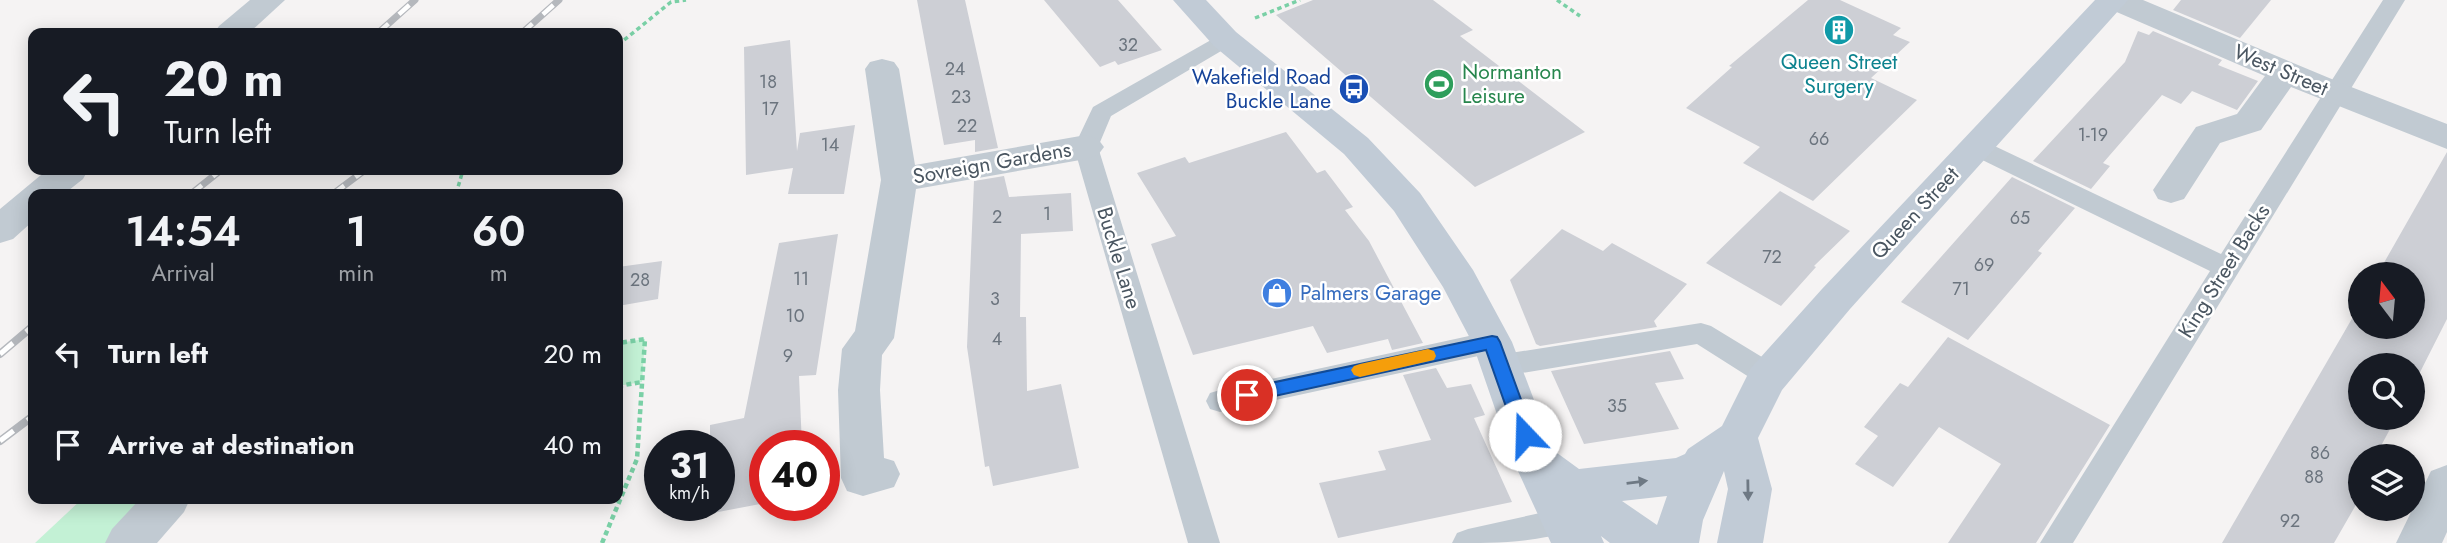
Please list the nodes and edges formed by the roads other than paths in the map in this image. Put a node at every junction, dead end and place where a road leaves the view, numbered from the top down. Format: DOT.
graph roads {
  1 [pos="269,0"];
  2 [pos="1189,0"];
  3 [pos="2114,0"];
  4 [pos="2394,0"];
  5 [pos="236,28"];
  6 [pos="1225,39"];
  7 [pos="882,69"];
  8 [pos="2285,72"];
  9 [pos="2334,93"];
  10 [pos="2447,137"];
  11 [pos="1086,147"];
  12 [pos="1976,147"];
  13 [pos="64,175"];
  14 [pos="899,180"];
  15 [pos="47,189"];
  16 [pos="2171,190"];
  17 [pos="28,205"];
  18 [pos="0,230"];
  19 [pos="2226,268"];
  20 [pos="1495,354"];
  21 [pos="1770,376"];
  22 [pos="1220,401"];
  23 [pos="1737,438"];
  24 [pos="1701,467"];
  25 [pos="878,474"];
  26 [pos="2445,494"];
  27 [pos="163,504"];
  28 [pos="1570,525"];
  29 [pos="128,543"];
  30 [pos="1205,543"];
  31 [pos="1468,543"];
  32 [pos="1647,543"];
  33 [pos="1676,543"];
  34 [pos="1740,543"];
  35 [pos="2056,543"];
  36 [pos="2419,543"];
  1 -- 5 [label="street"];
  2 -- 6 [label="street"];
  3 -- 8 [label="street, West Street"];
  3 -- 12 [label="street, Queen Street"];
  4 -- 9 [label="lane, King Street Backs"];
  6 -- 11 [label="lane"];
  6 -- 20 [label="street"];
  7 -- 14 [label="street"];
  8 -- 9 [label="street, West Street"];
  8 -- 16 [label="street"];
  9 -- 10 [label="street, West Street"];
  9 -- 19 [label="lane, King Street Backs"];
  11 -- 14 [label="street, Sovreign Gardens"];
  11 -- 30 [label="lane, Buckle Lane"];
  12 -- 19 [label="lane"];
  12 -- 21 [label="street, Queen Street"];
  13 -- 15 [label="street"];
  14 -- 25 [label="street"];
  17 -- 18 [label="street"];
  19 -- 35 [label="lane, King Street Backs"];
  20 -- 21 [label="lane"];
  20 -- 22 [label="lane"];
  20 -- 28 [label="street"];
  21 -- 23 [label="street, Queen Street"];
  23 -- 24 [label="street, Queen Street"];
  23 -- 34 [label="street, one-way"];
  28 -- 24 [label="street, one-way"];
  24 -- 33 [label="street, Queen Street"];
  26 -- 36 [label="street"];
  27 -- 29 [label="street"];
  28 -- 31 [label="lane"];
  28 -- 32 [label="street"];
}
